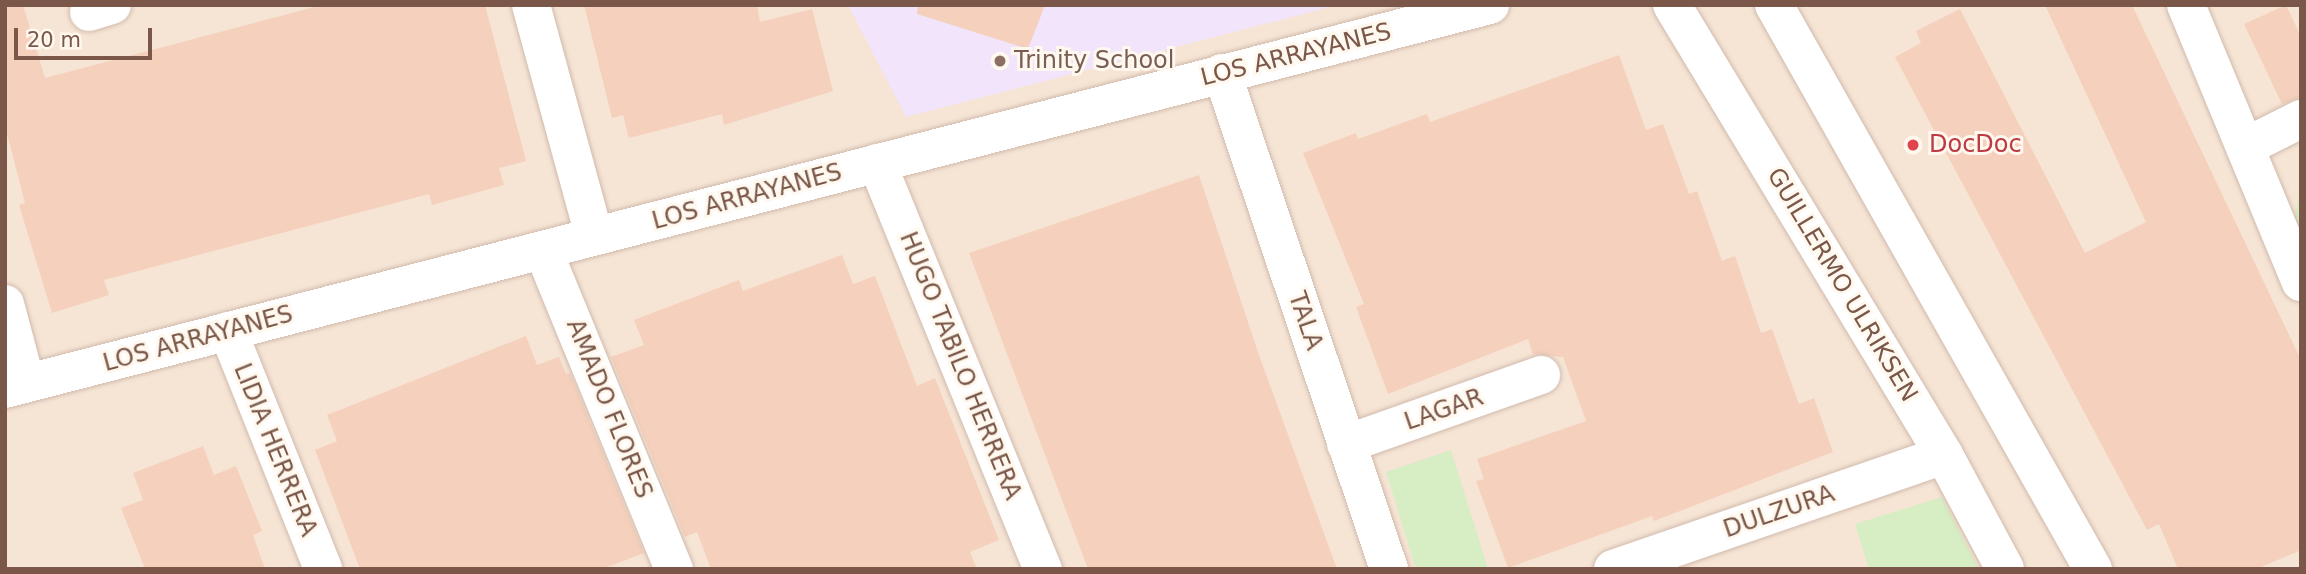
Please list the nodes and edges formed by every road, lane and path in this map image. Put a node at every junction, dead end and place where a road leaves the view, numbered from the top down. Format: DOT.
graph roads {
  1 [pos="531,5"];
  2 [pos="1490,5"];
  3 [pos="1672,5"];
  4 [pos="1774,5"];
  5 [pos="2186,5"];
  6 [pos="1222,74"];
  7 [pos="2301,119"];
  8 [pos="2245,147"];
  9 [pos="877,163"];
  10 [pos="594,236"];
  11 [pos="543,250"];
  12 [pos="2301,282"];
  13 [pos="5,304"];
  14 [pos="228,331"];
  15 [pos="1541,375"];
  16 [pos="16,386"];
  17 [pos="1346,444"];
  18 [pos="1944,455"];
  19 [pos="323,569"];
  20 [pos="674,569"];
  21 [pos="1043,569"];
  22 [pos="1389,569"];
  23 [pos="1613,569"];
  24 [pos="2005,569"];
  25 [pos="2093,569"];
  1 -- 10 [label="street"];
  2 -- 6 [label="street, LOS ARRAYANES"];
  3 -- 18 [label="street, GUILLERMO ULRIKSEN"];
  4 -- 25 [label="street"];
  5 -- 8 [label="street"];
  6 -- 9 [label="street, LOS ARRAYANES"];
  6 -- 17 [label="street, TALA"];
  7 -- 8 [label="street"];
  8 -- 12 [label="street"];
  9 -- 10 [label="street, LOS ARRAYANES"];
  9 -- 21 [label="street, HUGO TABILO HERRERA"];
  10 -- 11 [label="street, LOS ARRAYANES"];
  11 -- 14 [label="street, LOS ARRAYANES"];
  11 -- 20 [label="street, AMADO FLORES"];
  13 -- 16 [label="street"];
  14 -- 16 [label="street, LOS ARRAYANES"];
  14 -- 19 [label="street, LIDIA HERRERA"];
  15 -- 17 [label="street, LAGAR"];
  17 -- 22 [label="street, TALA"];
  18 -- 23 [label="street, DULZURA"];
  18 -- 24 [label="street, GUILLERMO ULRIKSEN"];
}
